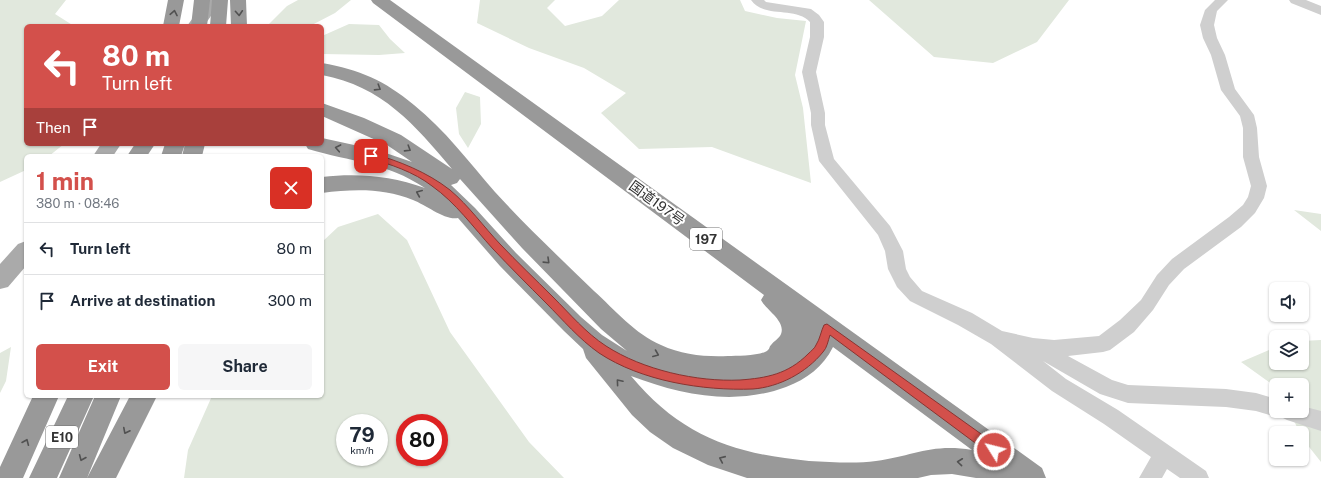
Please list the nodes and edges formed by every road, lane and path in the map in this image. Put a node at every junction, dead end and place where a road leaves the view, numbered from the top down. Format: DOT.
graph roads {
  1 [pos="176,0"];
  2 [pos="202,0"];
  3 [pos="214,0"];
  4 [pos="220,0"];
  5 [pos="238,0"];
  6 [pos="379,0"];
  7 [pos="757,0"];
  8 [pos="1222,0"];
  9 [pos="1295,0"];
  10 [pos="1321,11"];
  11 [pos="171,24"];
  12 [pos="197,24"];
  13 [pos="199,24"];
  14 [pos="218,24"];
  15 [pos="239,24"];
  16 [pos="324,69"];
  17 [pos="324,110"];
  18 [pos="324,146"];
  19 [pos="324,186"];
  20 [pos="634,186"];
  21 [pos="520,234"];
  22 [pos="497,247"];
  23 [pos="24,252"];
  24 [pos="0,280"];
  25 [pos="827,328"];
  26 [pos="579,331"];
  27 [pos="998,338"];
  28 [pos="1033,346"];
  29 [pos="762,363"];
  30 [pos="45,398"];
  31 [pos="80,398"];
  32 [pos="107,398"];
  33 [pos="143,398"];
  34 [pos="1269,406"];
  35 [pos="1309,417"];
  36 [pos="1321,421"];
  37 [pos="1157,465"];
  38 [pos="9,478"];
  39 [pos="43,478"];
  40 [pos="73,478"];
  41 [pos="102,478"];
  42 [pos="1010,478"];
  43 [pos="1032,478"];
  44 [pos="1198,478"];
  11 -- 1 [label="highway, one-way"];
  2 -- 13 [label="highway"];
  3 -- 12 [label="main road"];
  4 -- 14 [label="highway"];
  5 -- 15 [label="highway, one-way"];
  6 -- 20 [label="highway, 国道197号 / 197"];
  7 -- 27 [label="street"];
  8 -- 28 [label="street"];
  9 -- 10 [label="street"];
  16 -- 21 [label="highway, one-way"];
  17 -- 21 [label="highway, one-way"];
  22 -- 18 [label="highway, one-way"];
  22 -- 19 [label="highway, one-way"];
  20 -- 25 [label="highway, 国道197号 / 197"];
  20 -- 29 [label="highway"];
  21 -- 29 [label="highway, one-way"];
  22 -- 26 [label="highway"];
  23 -- 24 [label="main road"];
  25 -- 26 [label="highway"];
  25 -- 29 [label="highway"];
  25 -- 43 [label="highway, 国道197号 / 197"];
  42 -- 26 [label="highway, one-way"];
  27 -- 28 [label="street"];
  27 -- 37 [label="street"];
  28 -- 34 [label="street"];
  38 -- 30 [label="highway, one-way"];
  31 -- 39 [label="highway, E10"];
  32 -- 40 [label="highway, E10, one-way"];
  33 -- 41 [label="highway, one-way"];
  35 -- 36 [label="street"];
  37 -- 44 [label="street"];
}
